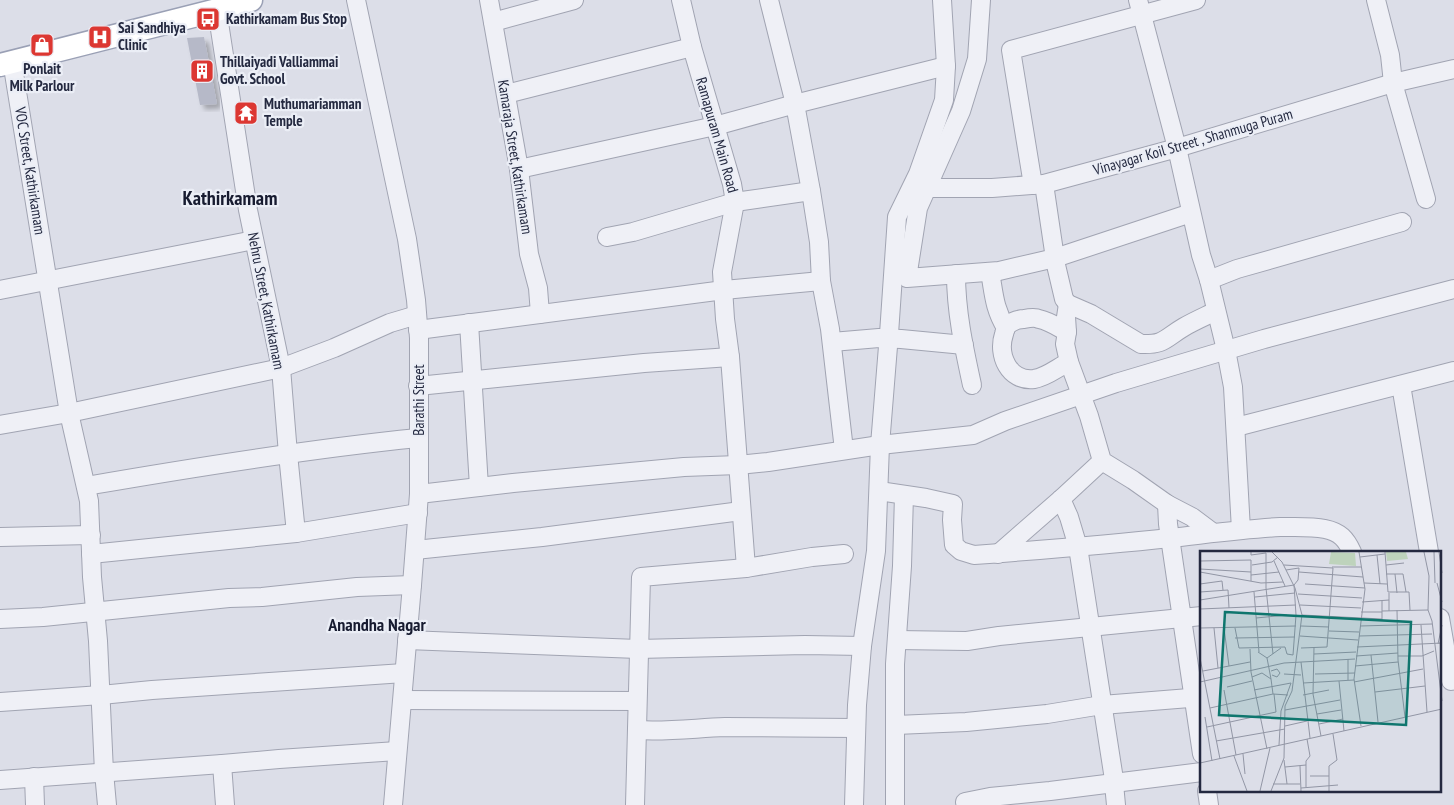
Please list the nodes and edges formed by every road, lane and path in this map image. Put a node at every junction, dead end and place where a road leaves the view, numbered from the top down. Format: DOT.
graph roads {
  1 [pos="251,0"];
  2 [pos="356,0"];
  3 [pos="489,0"];
  4 [pos="574,0"];
  5 [pos="680,0"];
  6 [pos="769,0"];
  7 [pos="942,0"];
  8 [pos="981,0"];
  9 [pos="1196,0"];
  10 [pos="1376,0"];
  11 [pos="1140,8"];
  12 [pos="217,10"];
  13 [pos="493,22"];
  14 [pos="692,47"];
  15 [pos="6,63"];
  16 [pos="946,66"];
  17 [pos="1454,69"];
  18 [pos="1393,83"];
  19 [pos="506,94"];
  20 [pos="795,104"];
  21 [pos="715,126"];
  22 [pos="1177,148"];
  23 [pos="519,169"];
  24 [pos="1038,185"];
  25 [pos="927,188"];
  26 [pos="811,190"];
  27 [pos="1426,199"];
  28 [pos="736,202"];
  29 [pos="1191,213"];
  30 [pos="1402,222"];
  31 [pos="607,237"];
  32 [pos="254,240"];
  33 [pos="1054,258"];
  34 [pos="990,272"];
  35 [pos="956,274"];
  36 [pos="1209,280"];
  37 [pos="48,281"];
  38 [pos="821,281"];
  39 [pos="1454,289"];
  40 [pos="0,290"];
  41 [pos="724,290"];
  42 [pos="1068,304"];
  43 [pos="1216,311"];
  44 [pos="540,314"];
  45 [pos="418,322"];
  46 [pos="469,323"];
  47 [pos="1006,328"];
  48 [pos="1067,332"];
  49 [pos="889,338"];
  50 [pos="832,342"];
  51 [pos="964,345"];
  52 [pos="1226,350"];
  53 [pos="730,357"];
  54 [pos="1069,362"];
  55 [pos="281,368"];
  56 [pos="1454,371"];
  57 [pos="472,380"];
  58 [pos="972,385"];
  59 [pos="1401,385"];
  60 [pos="418,386"];
  61 [pos="1080,395"];
  62 [pos="69,413"];
  63 [pos="0,424"];
  64 [pos="1236,427"];
  65 [pos="418,438"];
  66 [pos="880,445"];
  67 [pos="844,450"];
  68 [pos="288,454"];
  69 [pos="1102,461"];
  70 [pos="738,464"];
  71 [pos="86,486"];
  72 [pos="479,487"];
  73 [pos="879,491"];
  74 [pos="419,494"];
  75 [pos="904,495"];
  76 [pos="1062,499"];
  77 [pos="1168,504"];
  78 [pos="741,511"];
  79 [pos="418,513"];
  80 [pos="1241,530"];
  81 [pos="1212,532"];
  82 [pos="296,533"];
  83 [pos="91,535"];
  84 [pos="0,537"];
  85 [pos="1172,538"];
  86 [pos="1078,547"];
  87 [pos="415,550"];
  88 [pos="1352,551"];
  89 [pos="1429,551"];
  90 [pos="91,554"];
  91 [pos="844,554"];
  92 [pos="998,554"];
  93 [pos="746,568"];
  94 [pos="412,586"];
  95 [pos="95,612"];
  96 [pos="1200,616"];
  97 [pos="1182,618"];
  98 [pos="0,619"];
  99 [pos="1090,628"];
  100 [pos="1442,634"];
  101 [pos="407,640"];
  102 [pos="897,640"];
  103 [pos="862,646"];
  104 [pos="638,649"];
  105 [pos="404,673"];
  106 [pos="1448,681"];
  107 [pos="101,695"];
  108 [pos="1198,698"];
  109 [pos="403,700"];
  110 [pos="638,701"];
  111 [pos="0,702"];
  112 [pos="1102,705"];
  113 [pos="896,725"];
  114 [pos="1200,726"];
  115 [pos="856,728"];
  116 [pos="637,730"];
  117 [pos="397,751"];
  118 [pos="222,764"];
  119 [pos="104,772"];
  120 [pos="1200,772"];
  121 [pos="34,777"];
  122 [pos="0,780"];
  123 [pos="1113,784"];
  124 [pos="1207,792"];
  125 [pos="965,802"];
  126 [pos="35,805"];
  127 [pos="107,805"];
  128 [pos="225,805"];
  129 [pos="392,805"];
  130 [pos="635,805"];
  131 [pos="854,805"];
  132 [pos="895,805"];
  133 [pos="1116,805"];
  134 [pos="1210,805"];
  1 -- 12 [label="main road"];
  2 -- 45 [label="street, Barathi Street"];
  3 -- 13 [label="street, Kamaraja Street, Kathirkamam"];
  4 -- 13 [label="street"];
  5 -- 14 [label="street, Ramapuram Main Road"];
  6 -- 20 [label="street"];
  7 -- 16 [label="street"];
  8 -- 25 [label="street"];
  9 -- 11 [label="street"];
  10 -- 18 [label="street"];
  11 -- 22 [label="street"];
  11 -- 24 [label="street"];
  12 -- 15 [label="main road"];
  12 -- 32 [label="street, Nehru Street, Kathirkamam"];
  13 -- 19 [label="street, Kamaraja Street, Kathirkamam"];
  14 -- 19 [label="street"];
  14 -- 21 [label="street, Ramapuram Main Road"];
  15 -- 37 [label="street, VOC Street, Kathirkamam"];
  16 -- 20 [label="street"];
  16 -- 49 [label="street"];
  17 -- 18 [label="street, Vinayagar Koil Street , Shanmuga Puram"];
  18 -- 22 [label="street, Vinayagar Koil Street , Shanmuga Puram"];
  18 -- 27 [label="street"];
  19 -- 23 [label="street, Kamaraja Street, Kathirkamam"];
  20 -- 21 [label="street"];
  20 -- 26 [label="street"];
  21 -- 23 [label="street"];
  21 -- 28 [label="street, Ramapuram Main Road"];
  22 -- 24 [label="street, Vinayagar Koil Street , Shanmuga Puram"];
  22 -- 29 [label="street"];
  23 -- 44 [label="street, Kamaraja Street, Kathirkamam"];
  24 -- 25 [label="street, Vinayagar Koil Street , Shanmuga Puram"];
  24 -- 33 [label="street"];
  25 -- 35 [label="street"];
  26 -- 28 [label="street"];
  26 -- 38 [label="street"];
  28 -- 31 [label="street"];
  28 -- 41 [label="street, Ramapuram Main Road"];
  29 -- 33 [label="street"];
  29 -- 36 [label="street"];
  30 -- 36 [label="street"];
  32 -- 37 [label="street"];
  32 -- 55 [label="street, Nehru Street, Kathirkamam"];
  33 -- 34 [label="street"];
  33 -- 42 [label="street"];
  34 -- 35 [label="street"];
  34 -- 47 [label="street"];
  35 -- 51 [label="street"];
  36 -- 43 [label="street"];
  37 -- 40 [label="street"];
  37 -- 62 [label="street, VOC Street, Kathirkamam"];
  38 -- 41 [label="street"];
  38 -- 50 [label="street"];
  39 -- 52 [label="street"];
  41 -- 44 [label="street"];
  41 -- 53 [label="street, Ramapuram Main Road"];
  42 -- 43 [label="street"];
  42 -- 48 [label="street"];
  43 -- 52 [label="street"];
  44 -- 46 [label="street"];
  45 -- 46 [label="street"];
  45 -- 55 [label="street"];
  45 -- 60 [label="street, Barathi Street"];
  46 -- 57 [label="street"];
  47 -- 48 [label="street"];
  47 -- 54 [label="street"];
  48 -- 54 [label="street"];
  49 -- 50 [label="street"];
  49 -- 51 [label="street"];
  49 -- 66 [label="street"];
  50 -- 67 [label="street"];
  51 -- 58 [label="street"];
  52 -- 61 [label="street"];
  52 -- 64 [label="street"];
  53 -- 57 [label="street"];
  53 -- 70 [label="street, Ramapuram Main Road"];
  54 -- 61 [label="street"];
  55 -- 62 [label="street"];
  55 -- 68 [label="street, Nehru Street, Kathirkamam"];
  56 -- 59 [label="street"];
  57 -- 60 [label="street"];
  57 -- 72 [label="street"];
  59 -- 64 [label="street"];
  59 -- 89 [label="street"];
  60 -- 65 [label="street, Barathi Street"];
  61 -- 66 [label="street"];
  61 -- 69 [label="street"];
  62 -- 63 [label="street"];
  62 -- 71 [label="street, VOC Street, Kathirkamam"];
  64 -- 80 [label="street"];
  65 -- 68 [label="street"];
  65 -- 74 [label="street, Barathi Street"];
  66 -- 67 [label="street"];
  66 -- 73 [label="street"];
  67 -- 70 [label="street"];
  68 -- 71 [label="street"];
  68 -- 82 [label="street, Nehru Street, Kathirkamam"];
  69 -- 76 [label="street"];
  69 -- 77 [label="street"];
  70 -- 72 [label="street"];
  70 -- 78 [label="street, Ramapuram Main Road"];
  71 -- 83 [label="street, VOC Street, Kathirkamam"];
  72 -- 74 [label="street"];
  73 -- 75 [label="street"];
  73 -- 103 [label="street"];
  74 -- 79 [label="street, Barathi Street"];
  75 -- 92 [label="street"];
  75 -- 102 [label="street"];
  76 -- 86 [label="street"];
  76 -- 92 [label="street"];
  77 -- 81 [label="street"];
  77 -- 85 [label="street"];
  78 -- 87 [label="street"];
  78 -- 93 [label="street, Ramapuram Main Road"];
  79 -- 82 [label="street"];
  79 -- 87 [label="street, Barathi Street"];
  80 -- 81 [label="street"];
  80 -- 88 [label="street"];
  81 -- 85 [label="street"];
  82 -- 90 [label="street"];
  83 -- 84 [label="street"];
  83 -- 90 [label="street, VOC Street, Kathirkamam"];
  85 -- 86 [label="street"];
  85 -- 97 [label="street"];
  86 -- 92 [label="street"];
  86 -- 99 [label="street"];
  87 -- 94 [label="street, Barathi Street"];
  90 -- 95 [label="street, VOC Street, Kathirkamam"];
  91 -- 93 [label="street"];
  93 -- 104 [label="street"];
  94 -- 95 [label="street"];
  94 -- 101 [label="street, Barathi Street"];
  95 -- 98 [label="street"];
  95 -- 107 [label="street, VOC Street, Kathirkamam"];
  96 -- 97 [label="street"];
  97 -- 99 [label="street"];
  97 -- 108 [label="street"];
  99 -- 102 [label="street"];
  99 -- 112 [label="street"];
  100 -- 106 [label="street"];
  101 -- 104 [label="street"];
  101 -- 105 [label="street, Barathi Street"];
  102 -- 113 [label="street"];
  103 -- 104 [label="street"];
  103 -- 115 [label="street"];
  104 -- 110 [label="street"];
  105 -- 107 [label="street"];
  105 -- 109 [label="street, Barathi Street"];
  107 -- 111 [label="street"];
  107 -- 119 [label="street, VOC Street, Kathirkamam"];
  108 -- 112 [label="street"];
  108 -- 114 [label="street"];
  109 -- 110 [label="street"];
  109 -- 117 [label="street, Barathi Street"];
  110 -- 116 [label="street"];
  112 -- 113 [label="street"];
  112 -- 123 [label="street"];
  113 -- 132 [label="street"];
  115 -- 116 [label="street"];
  115 -- 131 [label="street"];
  116 -- 130 [label="street"];
  117 -- 118 [label="street"];
  117 -- 129 [label="street, Barathi Street"];
  118 -- 119 [label="street"];
  118 -- 128 [label="street"];
  119 -- 121 [label="street"];
  119 -- 127 [label="street, VOC Street, Kathirkamam"];
  120 -- 123 [label="street"];
  121 -- 122 [label="street"];
  121 -- 126 [label="street"];
  123 -- 125 [label="street"];
  123 -- 133 [label="street"];
  124 -- 134 [label="street"];
}
